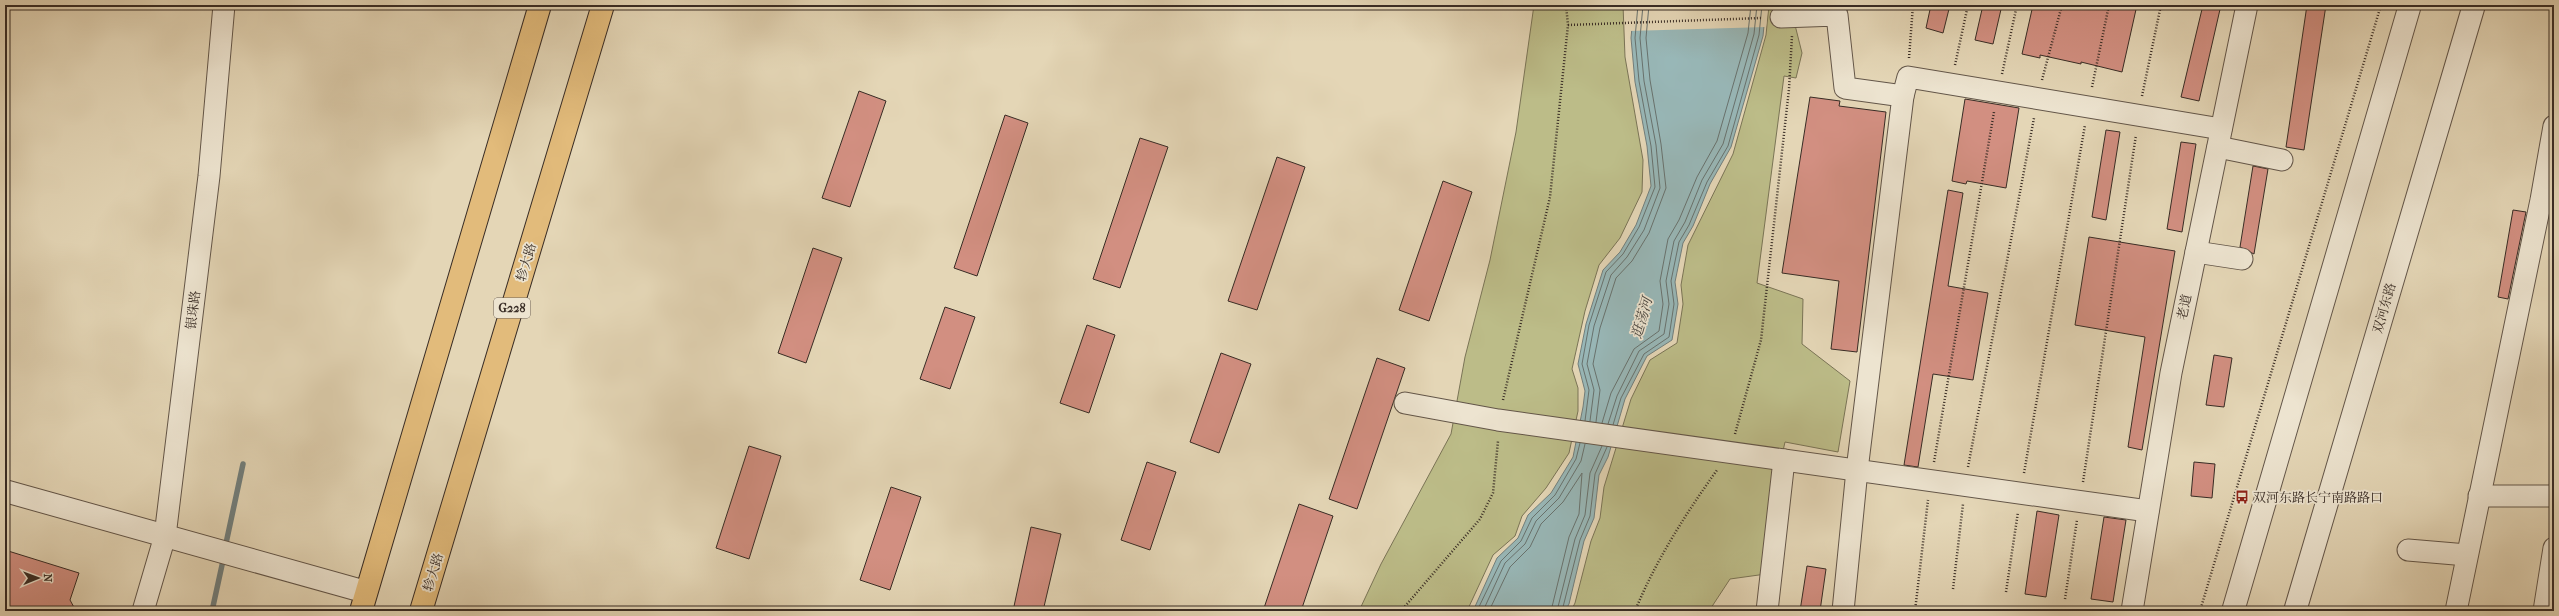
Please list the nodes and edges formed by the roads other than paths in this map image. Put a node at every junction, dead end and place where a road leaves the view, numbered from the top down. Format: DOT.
graph roads {
  1 [pos="224,5"];
  2 [pos="540,5"];
  3 [pos="602,5"];
  4 [pos="2247,5"];
  5 [pos="2410,5"];
  6 [pos="2474,5"];
  7 [pos="1787,23"];
  8 [pos="1906,86"];
  9 [pos="2554,126"];
  10 [pos="2219,138"];
  11 [pos="2282,160"];
  12 [pos="2196,252"];
  13 [pos="2242,259"];
  14 [pos="1405,403"];
  15 [pos="1784,460"];
  16 [pos="1857,470"];
  17 [pos="5,491"];
  18 [pos="2478,496"];
  19 [pos="2554,496"];
  20 [pos="2148,511"];
  21 [pos="175,538"];
  22 [pos="2554,548"];
  23 [pos="2408,550"];
  24 [pos="2467,555"];
  25 [pos="364,602"];
  26 [pos="143,611"];
  27 [pos="421,611"];
  28 [pos="1767,611"];
  29 [pos="1843,611"];
  30 [pos="2132,611"];
  31 [pos="2233,611"];
  32 [pos="2295,611"];
  33 [pos="2456,611"];
  34 [pos="2544,611"];
  1 -- 21 [label="street, 银珠路"];
  2 -- 25 [label="highway"];
  3 -- 27 [label="highway, 轸大路 / G228"];
  4 -- 10 [label="street, 老道"];
  5 -- 31 [label="street"];
  6 -- 32 [label="street, 双河东路"];
  7 -- 8 [label="street"];
  8 -- 10 [label="street"];
  8 -- 16 [label="street"];
  9 -- 18 [label="street"];
  10 -- 11 [label="street"];
  10 -- 12 [label="street, 老道"];
  12 -- 13 [label="street"];
  12 -- 20 [label="street, 老道"];
  14 -- 15 [label="street"];
  15 -- 16 [label="street"];
  15 -- 28 [label="street"];
  16 -- 20 [label="street"];
  16 -- 29 [label="street"];
  17 -- 21 [label="street"];
  18 -- 19 [label="street"];
  18 -- 24 [label="street"];
  20 -- 30 [label="street, 老道"];
  21 -- 25 [label="street"];
  21 -- 26 [label="street, 银珠路"];
  22 -- 34 [label="street"];
  23 -- 24 [label="street"];
  24 -- 33 [label="street"];
}
